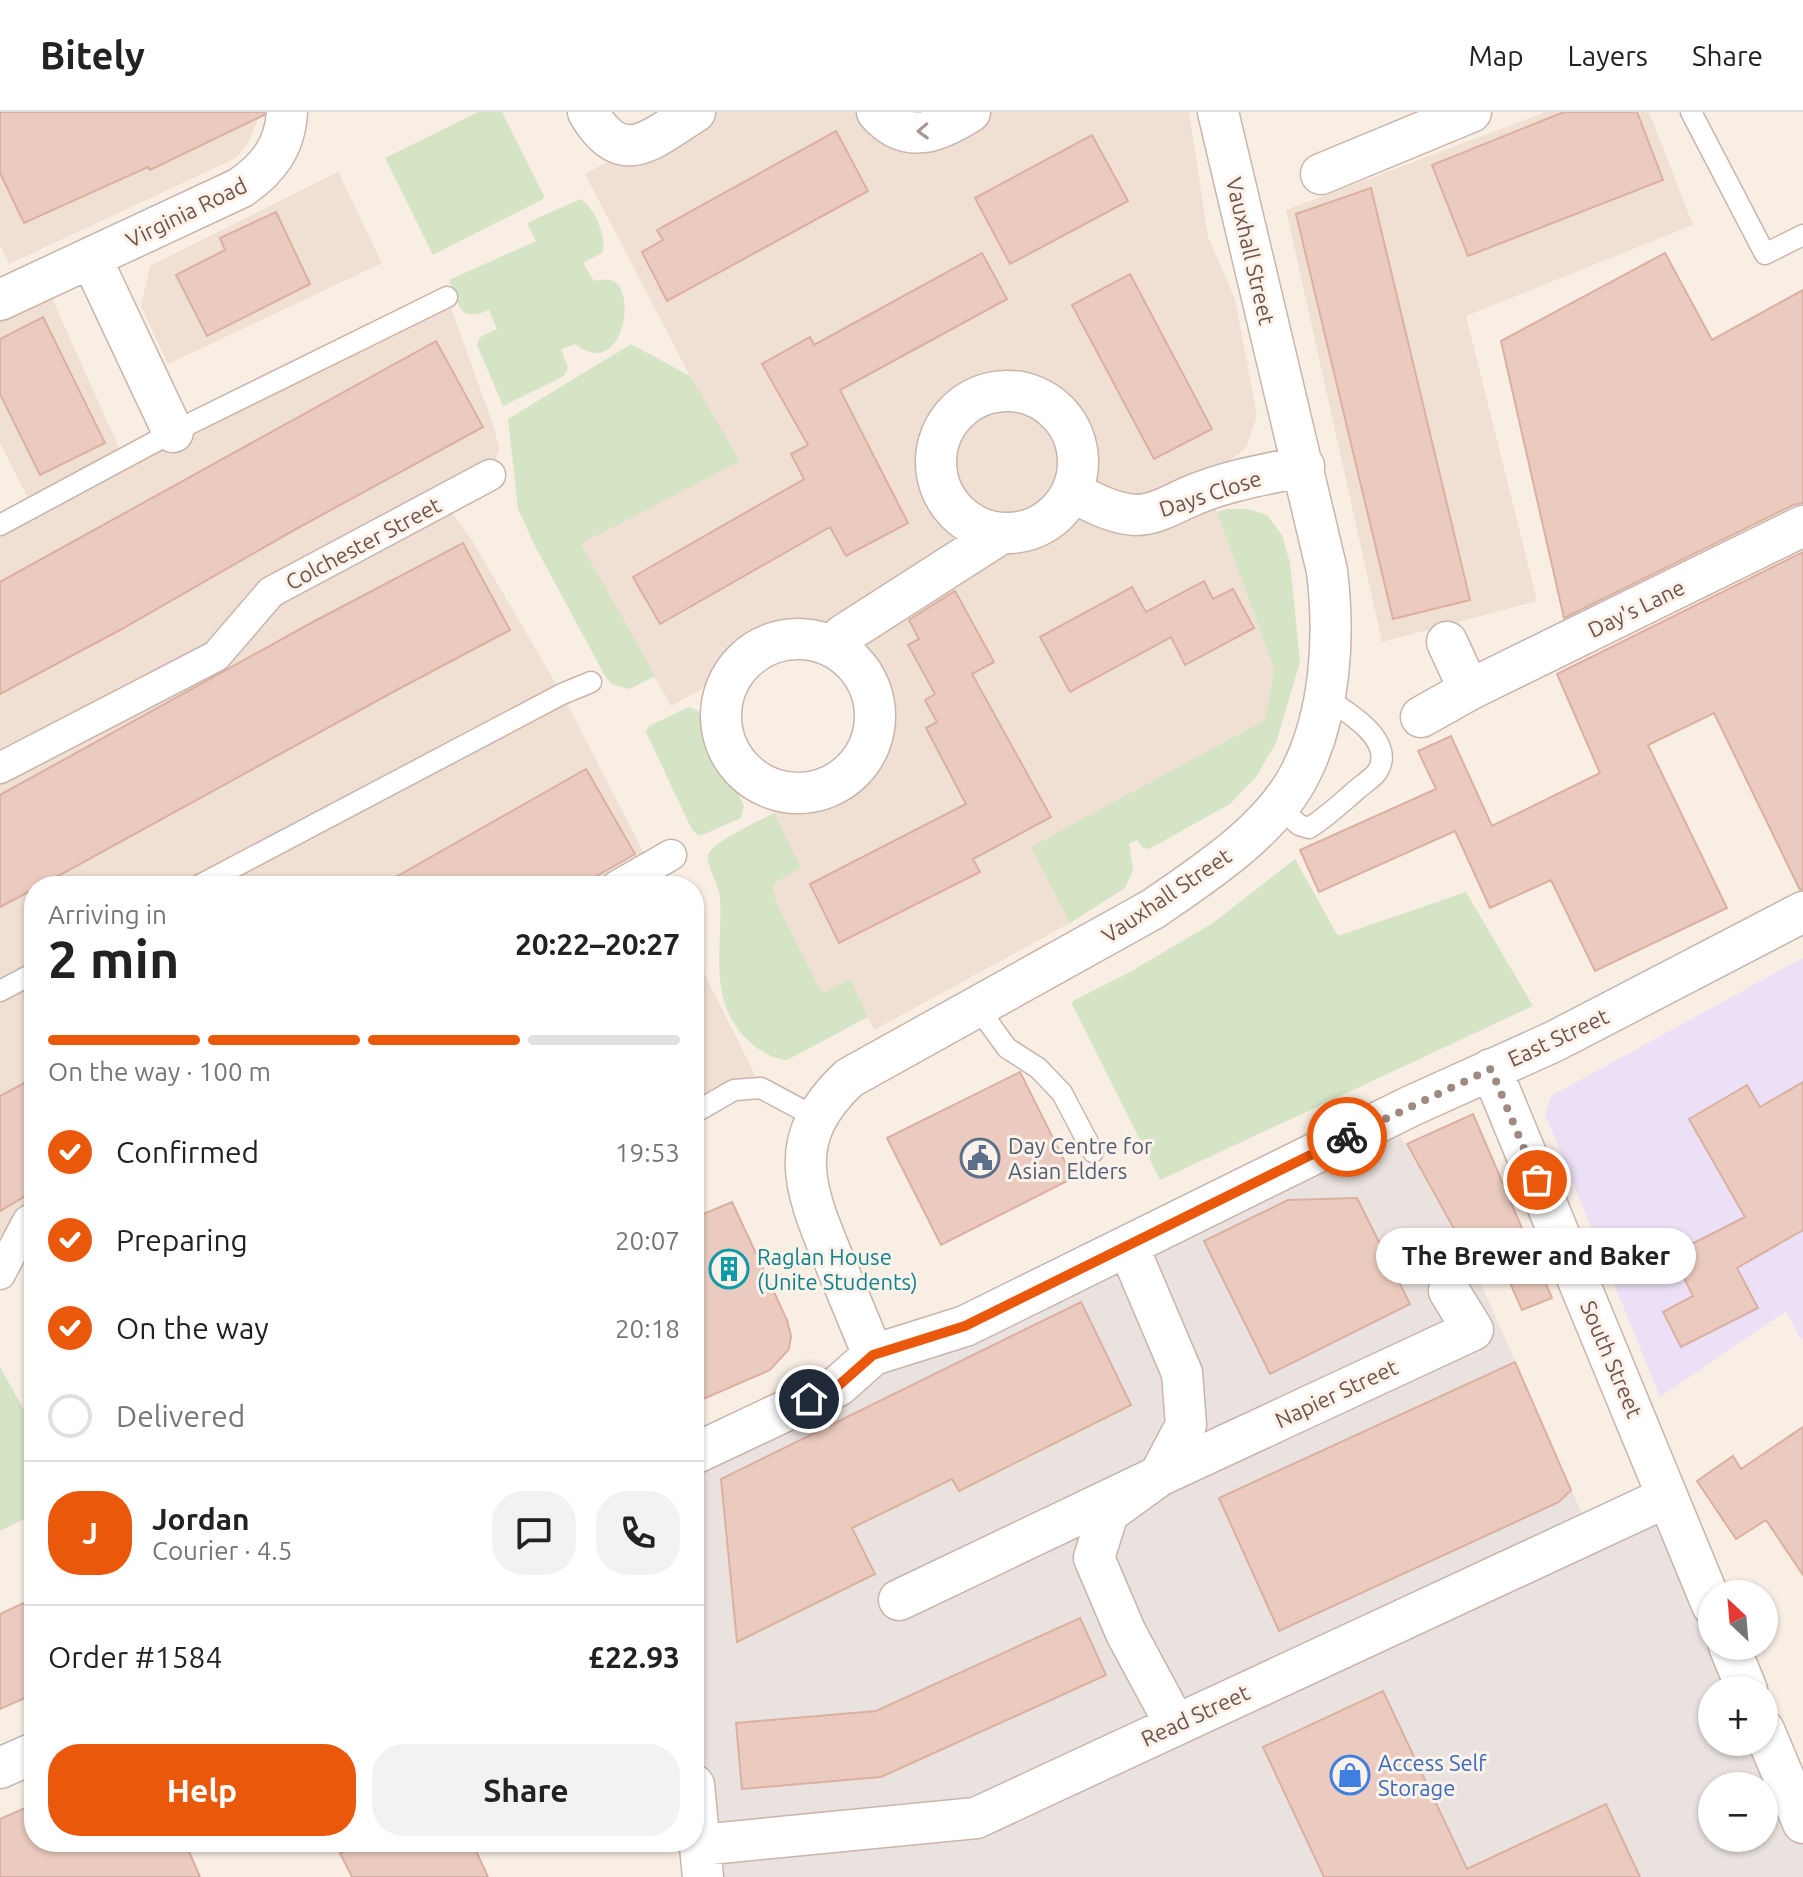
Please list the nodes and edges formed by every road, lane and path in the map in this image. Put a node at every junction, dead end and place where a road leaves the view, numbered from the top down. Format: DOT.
graph roads {
  1 [pos="287,112"];
  2 [pos="588,112"];
  3 [pos="695,112"];
  4 [pos="877,112"];
  5 [pos="970,112"];
  6 [pos="1218,112"];
  7 [pos="1471,112"];
  8 [pos="1691,112"];
  9 [pos="1321,174"];
  10 [pos="1803,235"];
  11 [pos="91,258"];
  12 [pos="447,297"];
  13 [pos="0,300"];
  14 [pos="173,432"];
  15 [pos="1304,466"];
  16 [pos="490,475"];
  17 [pos="1072,492"];
  18 [pos="0,525"];
  19 [pos="1803,526"];
  20 [pos="1002,533"];
  21 [pos="839,641"];
  22 [pos="1447,642"];
  23 [pos="591,682"];
  24 [pos="1469,690"];
  25 [pos="1324,697"];
  26 [pos="1421,717"];
  27 [pos="0,768"];
  28 [pos="1278,805"];
  29 [pos="671,855"];
  30 [pos="217,876"];
  31 [pos="634,876"];
  32 [pos="1803,912"];
  33 [pos="24,978"];
  34 [pos="0,991"];
  35 [pos="978,1008"];
  36 [pos="1491,1069"];
  37 [pos="704,1107"];
  38 [pos="817,1118"];
  39 [pos="1093,1152"];
  40 [pos="24,1229"];
  41 [pos="1128,1246"];
  42 [pos="0,1274"];
  43 [pos="1449,1291"];
  44 [pos="873,1355"];
  45 [pos="704,1449"];
  46 [pos="1159,1476"];
  47 [pos="1667,1497"];
  48 [pos="1702,1580"];
  49 [pos="899,1600"];
  50 [pos="1175,1724"];
  51 [pos="1775,1756"];
  52 [pos="24,1757"];
  53 [pos="0,1768"];
  54 [pos="1803,1823"];
  55 [pos="702,1861"];
  1 -- 11 [label="street, Virginia Road"];
  2 -- 3 [label="street"];
  5 -- 4 [label="street, one-way"];
  6 -- 15 [label="street, Vauxhall Street"];
  7 -- 9 [label="street"];
  8 -- 10 [label="lane"];
  11 -- 13 [label="street, Virginia Road"];
  11 -- 14 [label="street"];
  12 -- 14 [label="lane"];
  14 -- 18 [label="lane"];
  15 -- 17 [label="street, Days Close"];
  15 -- 25 [label="street, Vauxhall Street"];
  16 -- 27 [label="street, Colchester Street"];
  17 -- 20 [label="street"];
  17 -- 20 [label="street"];
  19 -- 24 [label="street, Day's Lane"];
  20 -- 21 [label="street"];
  22 -- 24 [label="street"];
  23 -- 30 [label="lane"];
  24 -- 26 [label="street, Day's Lane"];
  25 -- 28 [label="street, Vauxhall Street"];
  25 -- 28 [label="lane"];
  28 -- 35 [label="street, Vauxhall Street"];
  29 -- 31 [label="street"];
  32 -- 36 [label="street, East Street"];
  33 -- 34 [label="lane"];
  35 -- 38 [label="street, Vauxhall Street"];
  35 -- 39 [label="lane"];
  36 -- 41 [label="street, East Street"];
  36 -- 47 [label="street, South Street"];
  37 -- 38 [label="lane"];
  38 -- 44 [label="street, Vauxhall Street"];
  40 -- 42 [label="street"];
  41 -- 44 [label="street, East Street"];
  41 -- 46 [label="street, Napier Street"];
  43 -- 46 [label="street, Napier Street"];
  44 -- 45 [label="street"];
  46 -- 49 [label="street, Napier Street"];
  46 -- 50 [label="street, Napier Street"];
  47 -- 48 [label="street, South Street"];
  47 -- 50 [label="street, Read Street"];
  50 -- 55 [label="street, Read Street"];
  51 -- 54 [label="street"];
  52 -- 53 [label="street"];
}
